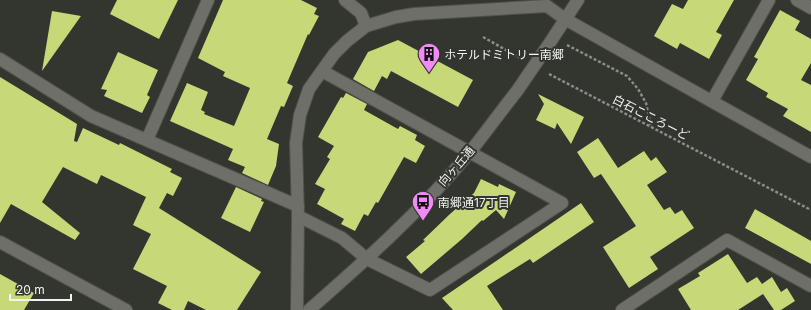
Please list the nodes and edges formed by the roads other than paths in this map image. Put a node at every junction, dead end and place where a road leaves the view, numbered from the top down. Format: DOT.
graph roads {
  1 [pos="208,0"];
  2 [pos="345,0"];
  3 [pos="578,0"];
  4 [pos="769,0"];
  5 [pos="797,0"];
  6 [pos="811,8"];
  7 [pos="565,20"];
  8 [pos="366,26"];
  9 [pos="0,59"];
  10 [pos="322,70"];
  11 [pos="712,101"];
  12 [pos="147,140"];
  13 [pos="470,152"];
  14 [pos="811,156"];
  15 [pos="298,211"];
  16 [pos="0,242"];
  17 [pos="367,259"];
  18 [pos="811,286"];
  19 [pos="126,310"];
  20 [pos="297,310"];
  21 [pos="309,310"];
  22 [pos="622,310"];
  1 -- 12 [label="street"];
  2 -- 8 [label="street"];
  3 -- 7 [label="street, 向ヶ丘通"];
  4 -- 11 [label="street"];
  5 -- 6 [label="street"];
  7 -- 8 [label="street"];
  7 -- 11 [label="street"];
  7 -- 13 [label="street, 向ヶ丘通, bridge"];
  8 -- 10 [label="street"];
  9 -- 12 [label="street"];
  10 -- 13 [label="street"];
  10 -- 15 [label="street"];
  11 -- 14 [label="street"];
  12 -- 15 [label="street"];
  13 -- 17 [label="street, 向ヶ丘通"];
  13 -- 17 [label="street"];
  15 -- 17 [label="street"];
  15 -- 20 [label="street"];
  16 -- 19 [label="street"];
  17 -- 21 [label="street, 向ヶ丘通"];
  18 -- 22 [label="street"];
}
